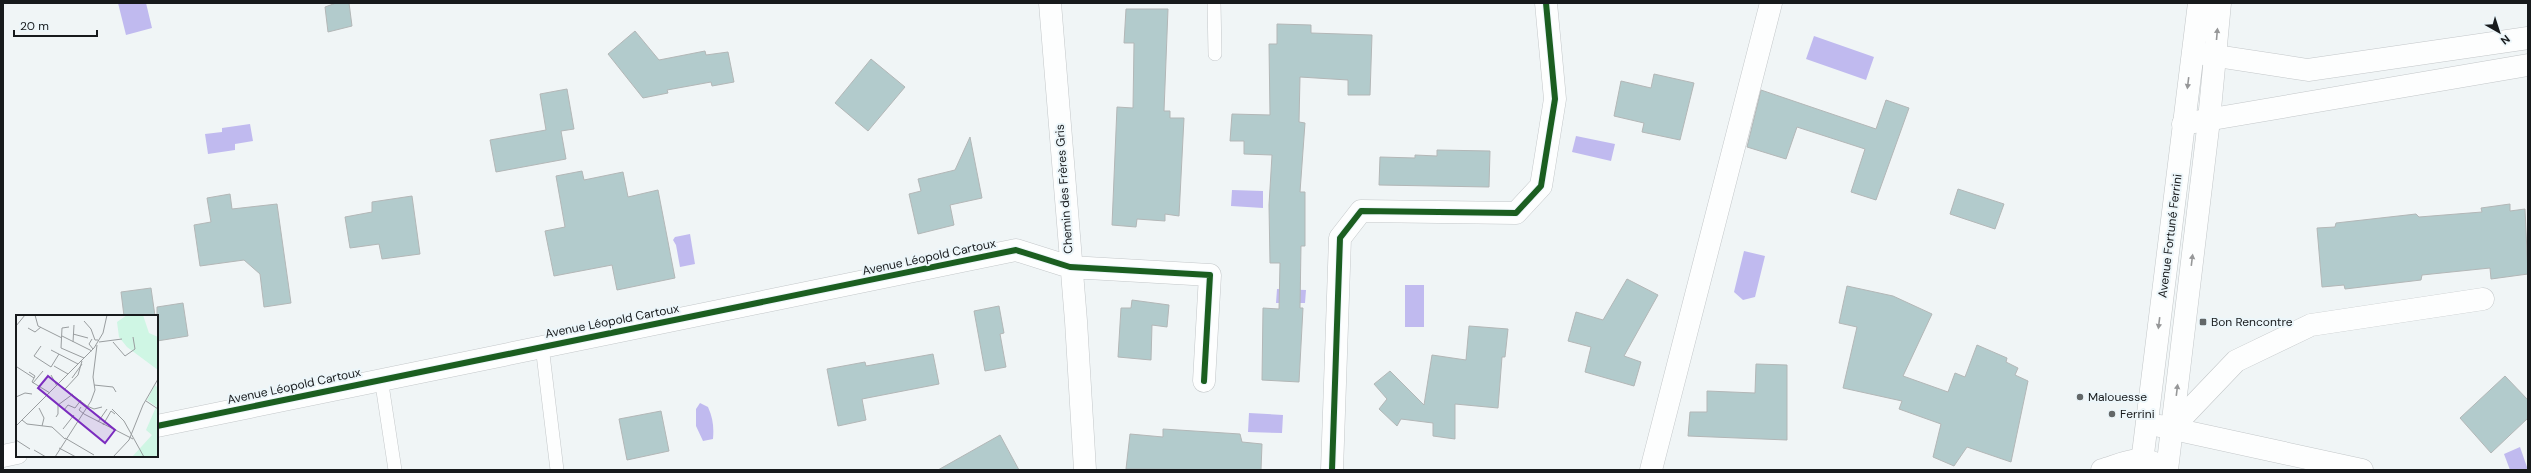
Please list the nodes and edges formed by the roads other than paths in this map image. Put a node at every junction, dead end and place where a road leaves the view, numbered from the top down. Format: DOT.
graph roads {
  1 [pos="1050,3"];
  2 [pos="1214,3"];
  3 [pos="1546,3"];
  4 [pos="1771,3"];
  5 [pos="2199,3"];
  6 [pos="2220,3"];
  7 [pos="2528,38"];
  8 [pos="2192,52"];
  9 [pos="1215,54"];
  10 [pos="2215,56"];
  11 [pos="2528,65"];
  12 [pos="2209,120"];
  13 [pos="2183,124"];
  14 [pos="1070,267"];
  15 [pos="2483,299"];
  16 [pos="542,346"];
  17 [pos="381,378"];
  18 [pos="1204,381"];
  19 [pos="2147,423"];
  20 [pos="158,426"];
  21 [pos="2172,428"];
  22 [pos="16,453"];
  23 [pos="3,456"];
  24 [pos="2142,464"];
  25 [pos="395,470"];
  26 [pos="557,470"];
  27 [pos="1085,470"];
  28 [pos="1332,470"];
  29 [pos="1651,470"];
  30 [pos="2102,470"];
  31 [pos="2163,470"];
  32 [pos="2167,470"];
  33 [pos="2362,470"];
  1 -- 14 [label="street, Chemin des Frères Gris"];
  2 -- 9 [label="lane"];
  3 -- 28 [label="street"];
  4 -- 29 [label="street"];
  5 -- 8 [label="street, Avenue Fortuné Ferrini"];
  10 -- 6 [label="street, Avenue Fortuné Ferrini, one-way"];
  7 -- 10 [label="street"];
  8 -- 10 [label="street"];
  8 -- 13 [label="street, Avenue Fortuné Ferrini, one-way"];
  10 -- 12 [label="street, Avenue Fortuné Ferrini"];
  11 -- 12 [label="street"];
  12 -- 13 [label="street"];
  21 -- 12 [label="street, Avenue Fortuné Ferrini, one-way"];
  13 -- 19 [label="street, Avenue Fortuné Ferrini, one-way"];
  14 -- 16 [label="street, Avenue Léopold Cartoux"];
  14 -- 18 [label="street, Avenue Léopold Cartoux"];
  14 -- 27 [label="street, Chemin des Frères Gris"];
  15 -- 21 [label="street"];
  16 -- 17 [label="street, Avenue Léopold Cartoux"];
  16 -- 26 [label="lane"];
  17 -- 20 [label="street, Avenue Léopold Cartoux"];
  17 -- 25 [label="lane"];
  19 -- 21 [label="street"];
  19 -- 24 [label="street, Avenue Fortuné Ferrini"];
  21 -- 32 [label="street, Avenue Fortuné Ferrini"];
  21 -- 33 [label="street"];
  22 -- 23 [label="street"];
  24 -- 30 [label="street"];
  24 -- 31 [label="street"];
}
